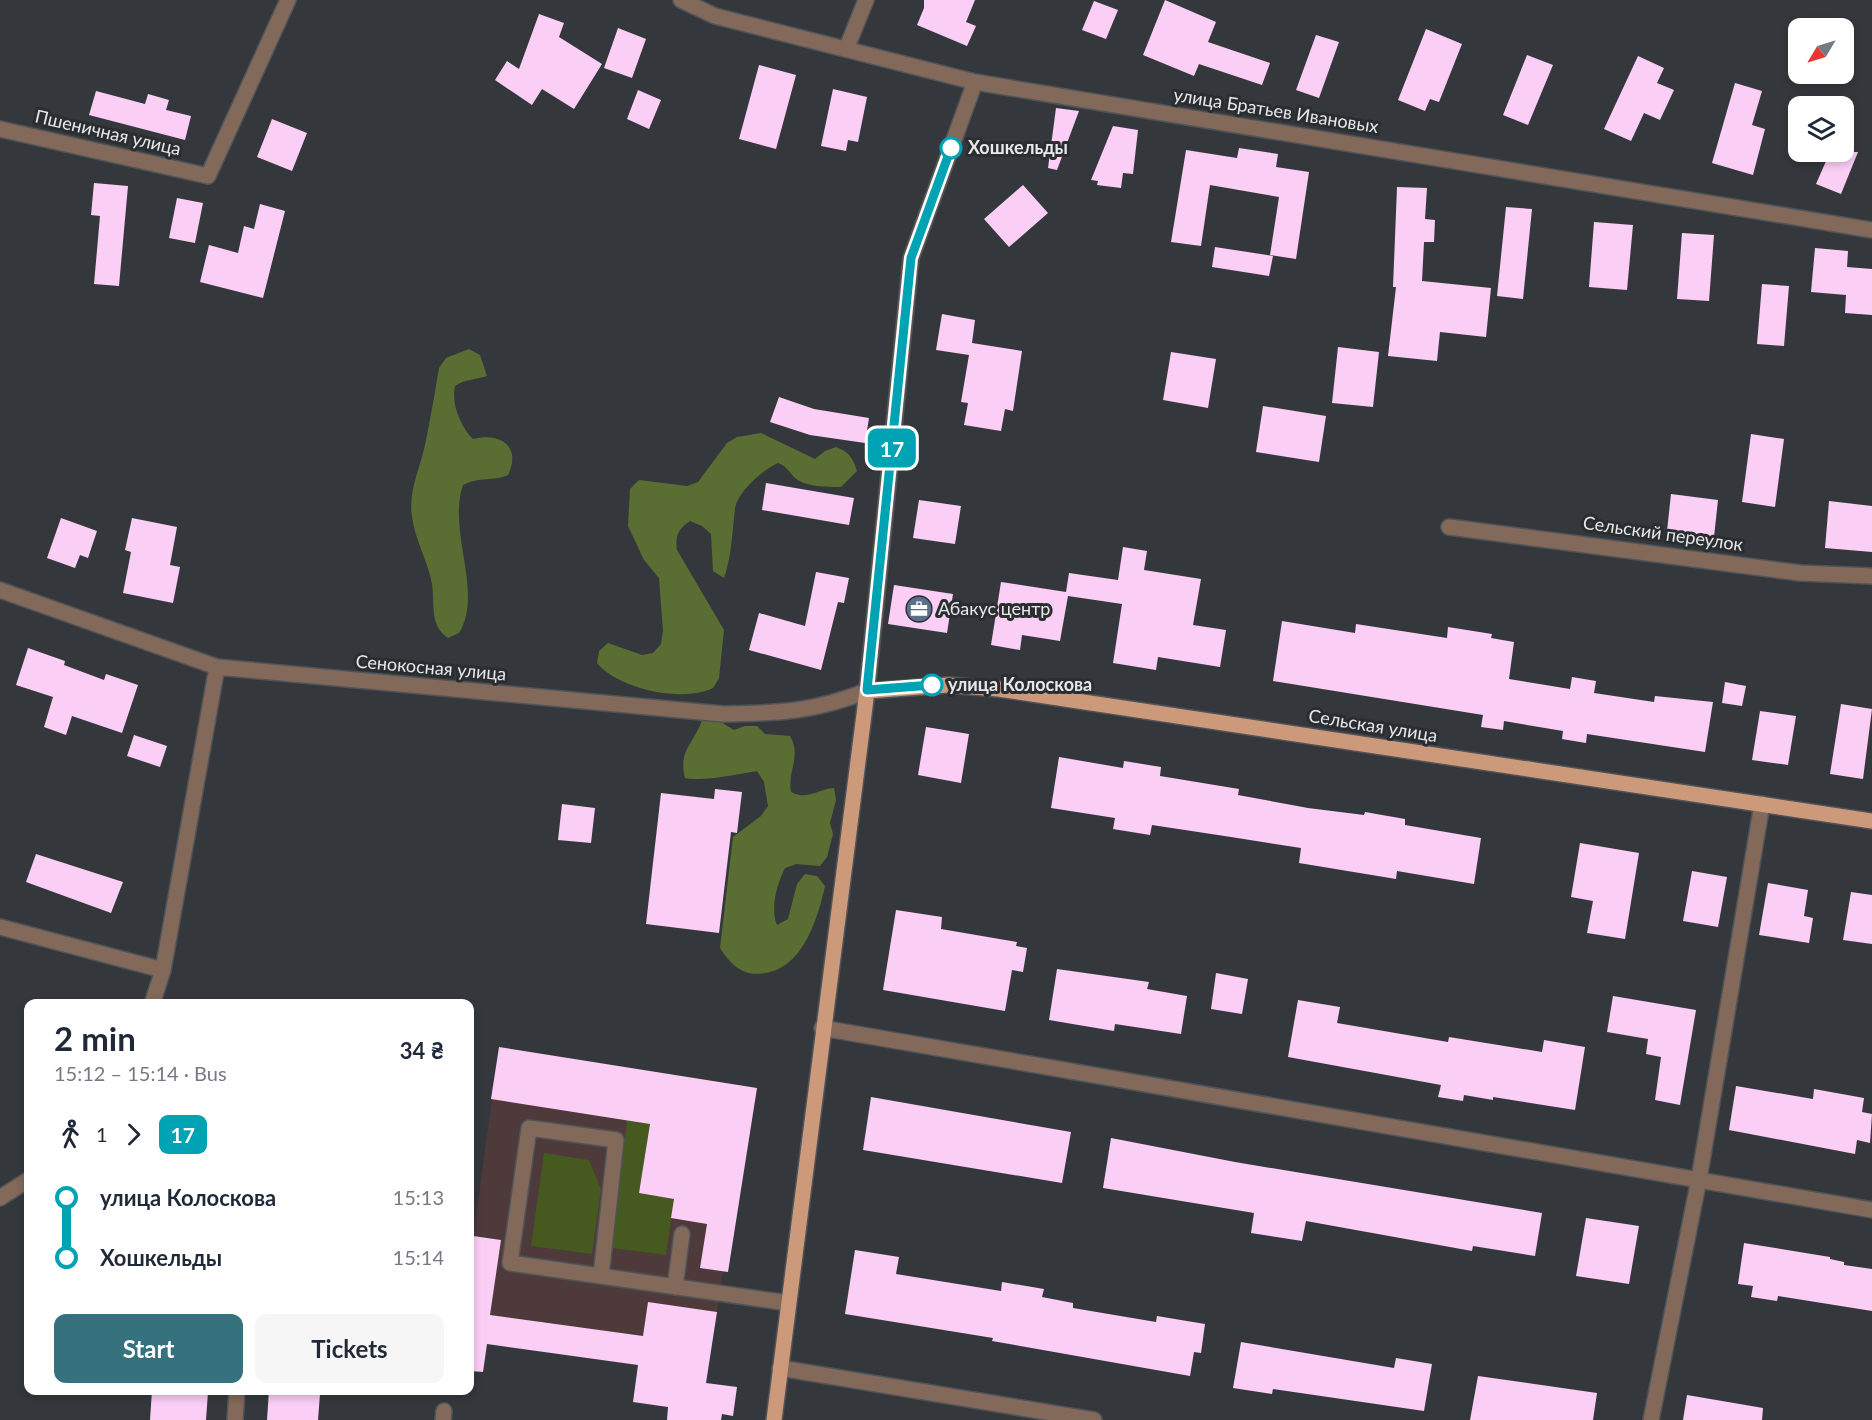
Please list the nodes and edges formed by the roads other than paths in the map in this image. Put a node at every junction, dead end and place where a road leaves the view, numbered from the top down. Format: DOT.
graph roads {
  1 [pos="288,0"];
  2 [pos="681,0"];
  3 [pos="866,0"];
  4 [pos="847,47"];
  5 [pos="975,82"];
  6 [pos="0,129"];
  7 [pos="1872,230"];
  8 [pos="1449,527"];
  9 [pos="1872,576"];
  10 [pos="0,590"];
  11 [pos="218,668"];
  12 [pos="867,690"];
  13 [pos="1762,804"];
  14 [pos="1872,821"];
  15 [pos="0,927"];
  16 [pos="163,970"];
  17 [pos="154,999"];
  18 [pos="822,1028"];
  19 [pos="1699,1179"];
  20 [pos="24,1183"];
  21 [pos="0,1198"];
  22 [pos="1872,1210"];
  23 [pos="682,1234"];
  24 [pos="601,1276"];
  25 [pos="675,1287"];
  26 [pos="788,1303"];
  27 [pos="780,1368"];
  28 [pos="237,1395"];
  29 [pos="235,1420"];
  30 [pos="774,1420"];
  31 [pos="1094,1420"];
  32 [pos="1651,1420"];
  1 -- 6 [label="street, Пшеничная улица"];
  2 -- 4 [label="street, улица Братьев Ивановых"];
  3 -- 4 [label="street"];
  4 -- 5 [label="street, улица Братьев Ивановых"];
  5 -- 7 [label="street, улица Братьев Ивановых"];
  5 -- 12 [label="street"];
  8 -- 9 [label="street, Сельский переулок"];
  10 -- 11 [label="street, Сенокосная улица"];
  11 -- 12 [label="street, Сенокосная улица"];
  11 -- 16 [label="street"];
  12 -- 13 [label="main road, Сельская улица"];
  12 -- 18 [label="main road"];
  13 -- 14 [label="main road, Сельская улица"];
  13 -- 19 [label="street"];
  15 -- 16 [label="street"];
  16 -- 17 [label="street"];
  18 -- 19 [label="street"];
  18 -- 26 [label="main road"];
  19 -- 22 [label="street"];
  19 -- 32 [label="street"];
  20 -- 21 [label="street"];
  23 -- 25 [label="street"];
  24 -- 24 [label="street"];
  24 -- 25 [label="street"];
  25 -- 26 [label="street"];
  26 -- 27 [label="main road"];
  27 -- 30 [label="main road"];
  27 -- 31 [label="street"];
  28 -- 29 [label="street"];
}
